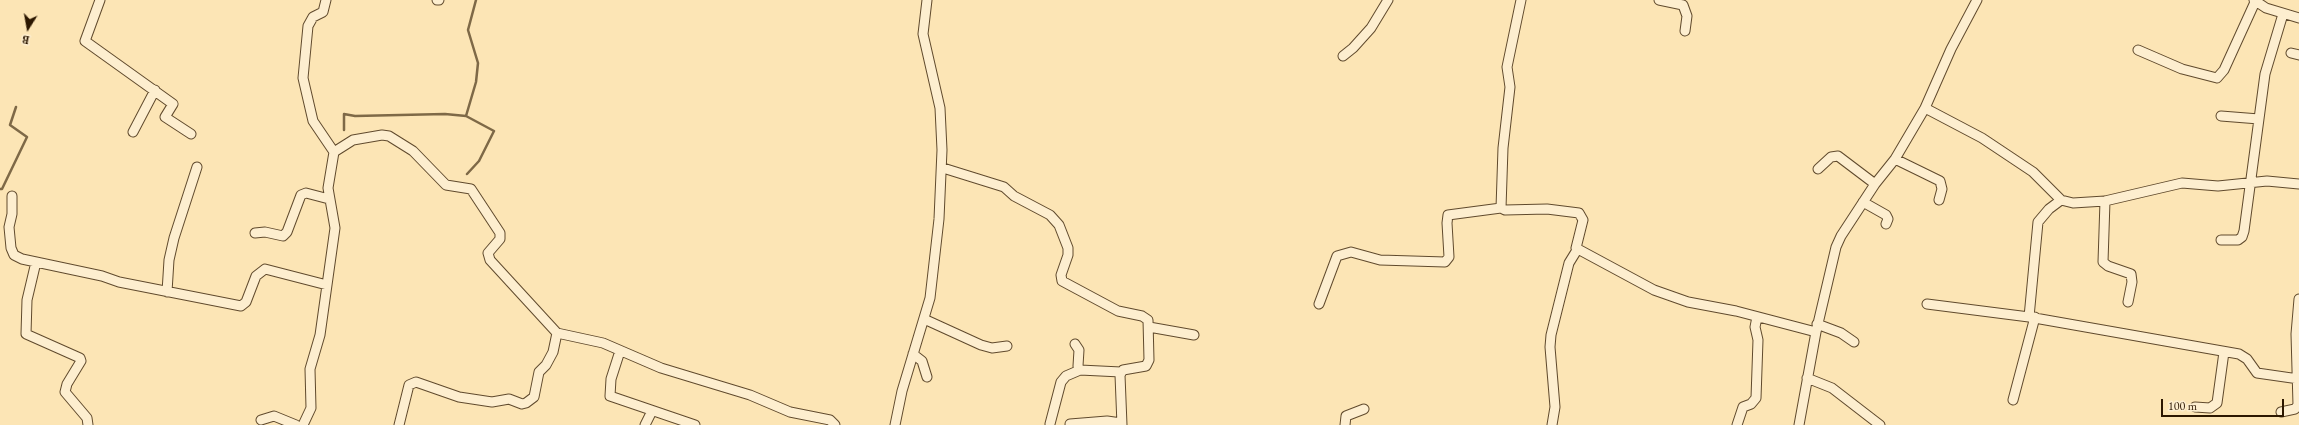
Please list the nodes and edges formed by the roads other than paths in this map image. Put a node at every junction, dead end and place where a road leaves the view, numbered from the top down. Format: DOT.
graph roads {
  1 [pos="100,0"];
  2 [pos="326,0"];
  3 [pos="927,0"];
  4 [pos="1388,0"];
  5 [pos="1521,0"];
  6 [pos="1659,0"];
  7 [pos="1977,0"];
  8 [pos="2255,1"];
  9 [pos="2283,14"];
  10 [pos="2299,18"];
  11 [pos="1685,31"];
  12 [pos="2138,50"];
  13 [pos="1342,56"];
  14 [pos="155,90"];
  15 [pos="1925,108"];
  16 [pos="2221,116"];
  17 [pos="2259,119"];
  18 [pos="133,132"];
  19 [pos="191,134"];
  20 [pos="334,152"];
  21 [pos="1895,159"];
  22 [pos="197,167"];
  23 [pos="943,168"];
  24 [pos="1818,169"];
  25 [pos="2250,183"];
  26 [pos="1875,184"];
  27 [pos="2299,184"];
  28 [pos="12,196"];
  29 [pos="329,199"];
  30 [pos="1939,200"];
  31 [pos="2061,200"];
  32 [pos="2105,201"];
  33 [pos="1863,202"];
  34 [pos="1501,208"];
  35 [pos="1886,224"];
  36 [pos="255,233"];
  37 [pos="2221,240"];
  38 [pos="1577,250"];
  39 [pos="36,262"];
  40 [pos="327,286"];
  41 [pos="167,292"];
  42 [pos="2299,299"];
  43 [pos="2128,302"];
  44 [pos="1319,304"];
  45 [pos="1927,304"];
  46 [pos="1758,317"];
  47 [pos="2032,317"];
  48 [pos="924,319"];
  49 [pos="1149,327"];
  50 [pos="1817,328"];
  51 [pos="558,333"];
  52 [pos="1194,335"];
  53 [pos="1854,342"];
  54 [pos="1075,344"];
  55 [pos="1007,346"];
  56 [pos="620,351"];
  57 [pos="2224,352"];
  58 [pos="913,354"];
  59 [pos="1080,370"];
  60 [pos="1121,372"];
  61 [pos="927,378"];
  62 [pos="1807,378"];
  63 [pos="2298,379"];
  64 [pos="2013,400"];
  65 [pos="2195,407"];
  66 [pos="1364,409"];
  67 [pos="652,411"];
  68 [pos="2281,412"];
  69 [pos="261,420"];
  70 [pos="1050,424"];
  71 [pos="1070,424"];
  72 [pos="1122,424"];
  73 [pos="88,425"];
  74 [pos="296,425"];
  75 [pos="303,425"];
  76 [pos="399,425"];
  77 [pos="645,425"];
  78 [pos="695,425"];
  79 [pos="835,425"];
  80 [pos="895,425"];
  81 [pos="1345,425"];
  82 [pos="1552,425"];
  83 [pos="1737,425"];
  84 [pos="1799,425"];
  85 [pos="1880,425"];
  1 -- 14 [label="street"];
  2 -- 20 [label="street"];
  3 -- 23 [label="street"];
  4 -- 13 [label="street"];
  5 -- 34 [label="street"];
  6 -- 11 [label="street"];
  7 -- 15 [label="street"];
  8 -- 9 [label="street"];
  8 -- 12 [label="street"];
  9 -- 10 [label="street"];
  9 -- 17 [label="street"];
  14 -- 18 [label="street"];
  14 -- 19 [label="street"];
  15 -- 21 [label="street"];
  15 -- 31 [label="street"];
  16 -- 17 [label="street"];
  17 -- 25 [label="street"];
  20 -- 29 [label="street"];
  20 -- 51 [label="street"];
  21 -- 26 [label="street"];
  21 -- 30 [label="street"];
  22 -- 41 [label="street"];
  23 -- 48 [label="street"];
  23 -- 49 [label="street"];
  24 -- 26 [label="street"];
  25 -- 27 [label="street"];
  25 -- 32 [label="street"];
  25 -- 37 [label="street"];
  26 -- 33 [label="street"];
  28 -- 39 [label="street"];
  29 -- 36 [label="street"];
  29 -- 40 [label="street"];
  31 -- 32 [label="street"];
  31 -- 47 [label="street"];
  32 -- 43 [label="street"];
  33 -- 35 [label="street"];
  33 -- 50 [label="street"];
  34 -- 38 [label="street"];
  34 -- 44 [label="street"];
  38 -- 46 [label="street"];
  38 -- 82 [label="street"];
  39 -- 41 [label="street"];
  39 -- 73 [label="street"];
  40 -- 41 [label="street"];
  40 -- 75 [label="street"];
  42 -- 63 [label="street"];
  45 -- 47 [label="street"];
  46 -- 50 [label="street"];
  46 -- 83 [label="street"];
  47 -- 57 [label="street"];
  47 -- 64 [label="street"];
  48 -- 55 [label="street"];
  48 -- 58 [label="street"];
  49 -- 52 [label="street"];
  49 -- 60 [label="street"];
  50 -- 53 [label="street"];
  50 -- 62 [label="street"];
  51 -- 56 [label="street"];
  51 -- 76 [label="street"];
  54 -- 59 [label="street"];
  56 -- 67 [label="street"];
  56 -- 79 [label="street"];
  57 -- 63 [label="street"];
  57 -- 65 [label="street"];
  58 -- 61 [label="street"];
  58 -- 80 [label="street"];
  59 -- 60 [label="street"];
  59 -- 70 [label="street"];
  60 -- 72 [label="street"];
  62 -- 84 [label="street"];
  62 -- 85 [label="street"];
  63 -- 68 [label="street"];
  66 -- 81 [label="street"];
  67 -- 77 [label="street"];
  67 -- 78 [label="street"];
  69 -- 74 [label="street"];
  71 -- 72 [label="street"];
}
